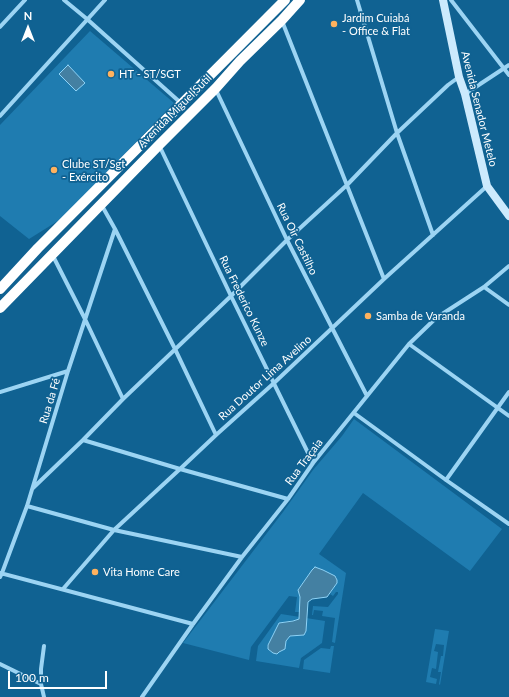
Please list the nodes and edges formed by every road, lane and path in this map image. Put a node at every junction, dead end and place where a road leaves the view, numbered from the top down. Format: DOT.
graph roads {
  1 [pos="24,0"];
  2 [pos="64,0"];
  3 [pos="105,0"];
  4 [pos="285,0"];
  5 [pos="300,0"];
  6 [pos="356,0"];
  7 [pos="443,0"];
  8 [pos="451,0"];
  9 [pos="87,19"];
  10 [pos="282,20"];
  11 [pos="0,27"];
  12 [pos="509,65"];
  13 [pos="504,69"];
  14 [pos="509,75"];
  15 [pos="459,77"];
  16 [pos="216,88"];
  17 [pos="465,94"];
  18 [pos="182,104"];
  19 [pos="0,116"];
  20 [pos="397,133"];
  21 [pos="159,145"];
  22 [pos="347,185"];
  23 [pos="487,186"];
  24 [pos="102,204"];
  25 [pos="508,212"];
  26 [pos="115,229"];
  27 [pos="433,235"];
  28 [pos="287,240"];
  29 [pos="52,254"];
  30 [pos="509,266"];
  31 [pos="384,279"];
  32 [pos="484,287"];
  33 [pos="0,289"];
  34 [pos="231,296"];
  35 [pos="509,305"];
  36 [pos="0,308"];
  37 [pos="85,319"];
  38 [pos="332,329"];
  39 [pos="409,344"];
  40 [pos="175,348"];
  41 [pos="68,371"];
  42 [pos="274,383"];
  43 [pos="0,392"];
  44 [pos="509,392"];
  45 [pos="367,396"];
  46 [pos="123,399"];
  47 [pos="497,408"];
  48 [pos="354,413"];
  49 [pos="509,416"];
  50 [pos="216,435"];
  51 [pos="83,440"];
  52 [pos="313,464"];
  53 [pos="180,469"];
  54 [pos="446,480"];
  55 [pos="33,488"];
  56 [pos="288,499"];
  57 [pos="27,506"];
  58 [pos="509,524"];
  59 [pos="114,530"];
  60 [pos="242,557"];
  61 [pos="1,574"];
  62 [pos="63,590"];
  63 [pos="193,624"];
  64 [pos="44,646"];
  65 [pos="0,664"];
  66 [pos="41,684"];
  67 [pos="44,697"];
  68 [pos="142,697"];
  1 -- 11 [label="street"];
  2 -- 9 [label="street"];
  3 -- 9 [label="street"];
  4 -- 18 [label="highway, Avenida Miguel Sutil"];
  5 -- 10 [label="highway, Avenida Miguel Sutil"];
  6 -- 20 [label="street"];
  7 -- 15 [label="street, Avenida Senador Metelo"];
  8 -- 13 [label="street"];
  9 -- 18 [label="street"];
  9 -- 19 [label="street"];
  10 -- 16 [label="highway, Avenida Miguel Sutil"];
  10 -- 22 [label="street"];
  12 -- 13 [label="street"];
  13 -- 14 [label="street"];
  13 -- 17 [label="street"];
  15 -- 17 [label="street, Avenida Senador Metelo"];
  15 -- 20 [label="street"];
  16 -- 21 [label="highway, Avenida Miguel Sutil"];
  16 -- 28 [label="street, Rua Oir Castilho"];
  17 -- 23 [label="street, Avenida Senador Metelo"];
  18 -- 33 [label="highway, Avenida Miguel Sutil"];
  20 -- 22 [label="street"];
  20 -- 27 [label="street"];
  21 -- 24 [label="highway, Avenida Miguel Sutil"];
  21 -- 34 [label="street, Rua Frederico Kunze"];
  22 -- 28 [label="street"];
  22 -- 31 [label="street"];
  23 -- 25 [label="street, Avenida Senador Metelo"];
  23 -- 27 [label="street, Rua Doutor Lima Avelino"];
  24 -- 26 [label="street"];
  24 -- 29 [label="highway, Avenida Miguel Sutil"];
  26 -- 37 [label="street, Rua da Fé"];
  26 -- 40 [label="street"];
  27 -- 31 [label="street, Rua Doutor Lima Avelino"];
  28 -- 34 [label="street"];
  28 -- 38 [label="street, Rua Oir Castilho"];
  29 -- 36 [label="highway, Avenida Miguel Sutil"];
  29 -- 37 [label="street"];
  30 -- 32 [label="street, Rua Traçaia"];
  31 -- 38 [label="street, Rua Doutor Lima Avelino"];
  32 -- 35 [label="street"];
  32 -- 39 [label="street, Rua Traçaia"];
  34 -- 40 [label="street"];
  34 -- 42 [label="street, Rua Frederico Kunze"];
  37 -- 41 [label="street, Rua da Fé"];
  37 -- 46 [label="street"];
  38 -- 42 [label="street, Rua Doutor Lima Avelino"];
  38 -- 45 [label="street, Rua Oir Castilho"];
  39 -- 45 [label="street, Rua Traçaia"];
  39 -- 47 [label="street"];
  40 -- 46 [label="street"];
  40 -- 50 [label="street"];
  41 -- 43 [label="street"];
  41 -- 55 [label="street, Rua da Fé"];
  42 -- 50 [label="street, Rua Doutor Lima Avelino"];
  42 -- 52 [label="street, Rua Frederico Kunze"];
  44 -- 47 [label="street"];
  45 -- 48 [label="street, Rua Traçaia"];
  46 -- 51 [label="street"];
  47 -- 49 [label="street"];
  47 -- 54 [label="street"];
  48 -- 52 [label="street, Rua Traçaia"];
  48 -- 54 [label="street"];
  50 -- 53 [label="street, Rua Doutor Lima Avelino"];
  51 -- 53 [label="street"];
  51 -- 55 [label="street"];
  52 -- 56 [label="street, Rua Traçaia"];
  53 -- 56 [label="street"];
  53 -- 59 [label="street, Rua Doutor Lima Avelino"];
  54 -- 58 [label="street"];
  55 -- 57 [label="street, Rua da Fé"];
  56 -- 60 [label="street, Rua Traçaia"];
  57 -- 59 [label="street"];
  57 -- 61 [label="street, Rua da Fé"];
  59 -- 60 [label="street"];
  59 -- 62 [label="street, Rua Doutor Lima Avelino"];
  60 -- 63 [label="street, Rua Traçaia"];
  61 -- 62 [label="street"];
  62 -- 63 [label="street"];
  63 -- 68 [label="street, Rua Traçaia"];
  64 -- 66 [label="street"];
  65 -- 66 [label="street"];
  66 -- 67 [label="street"];
}
